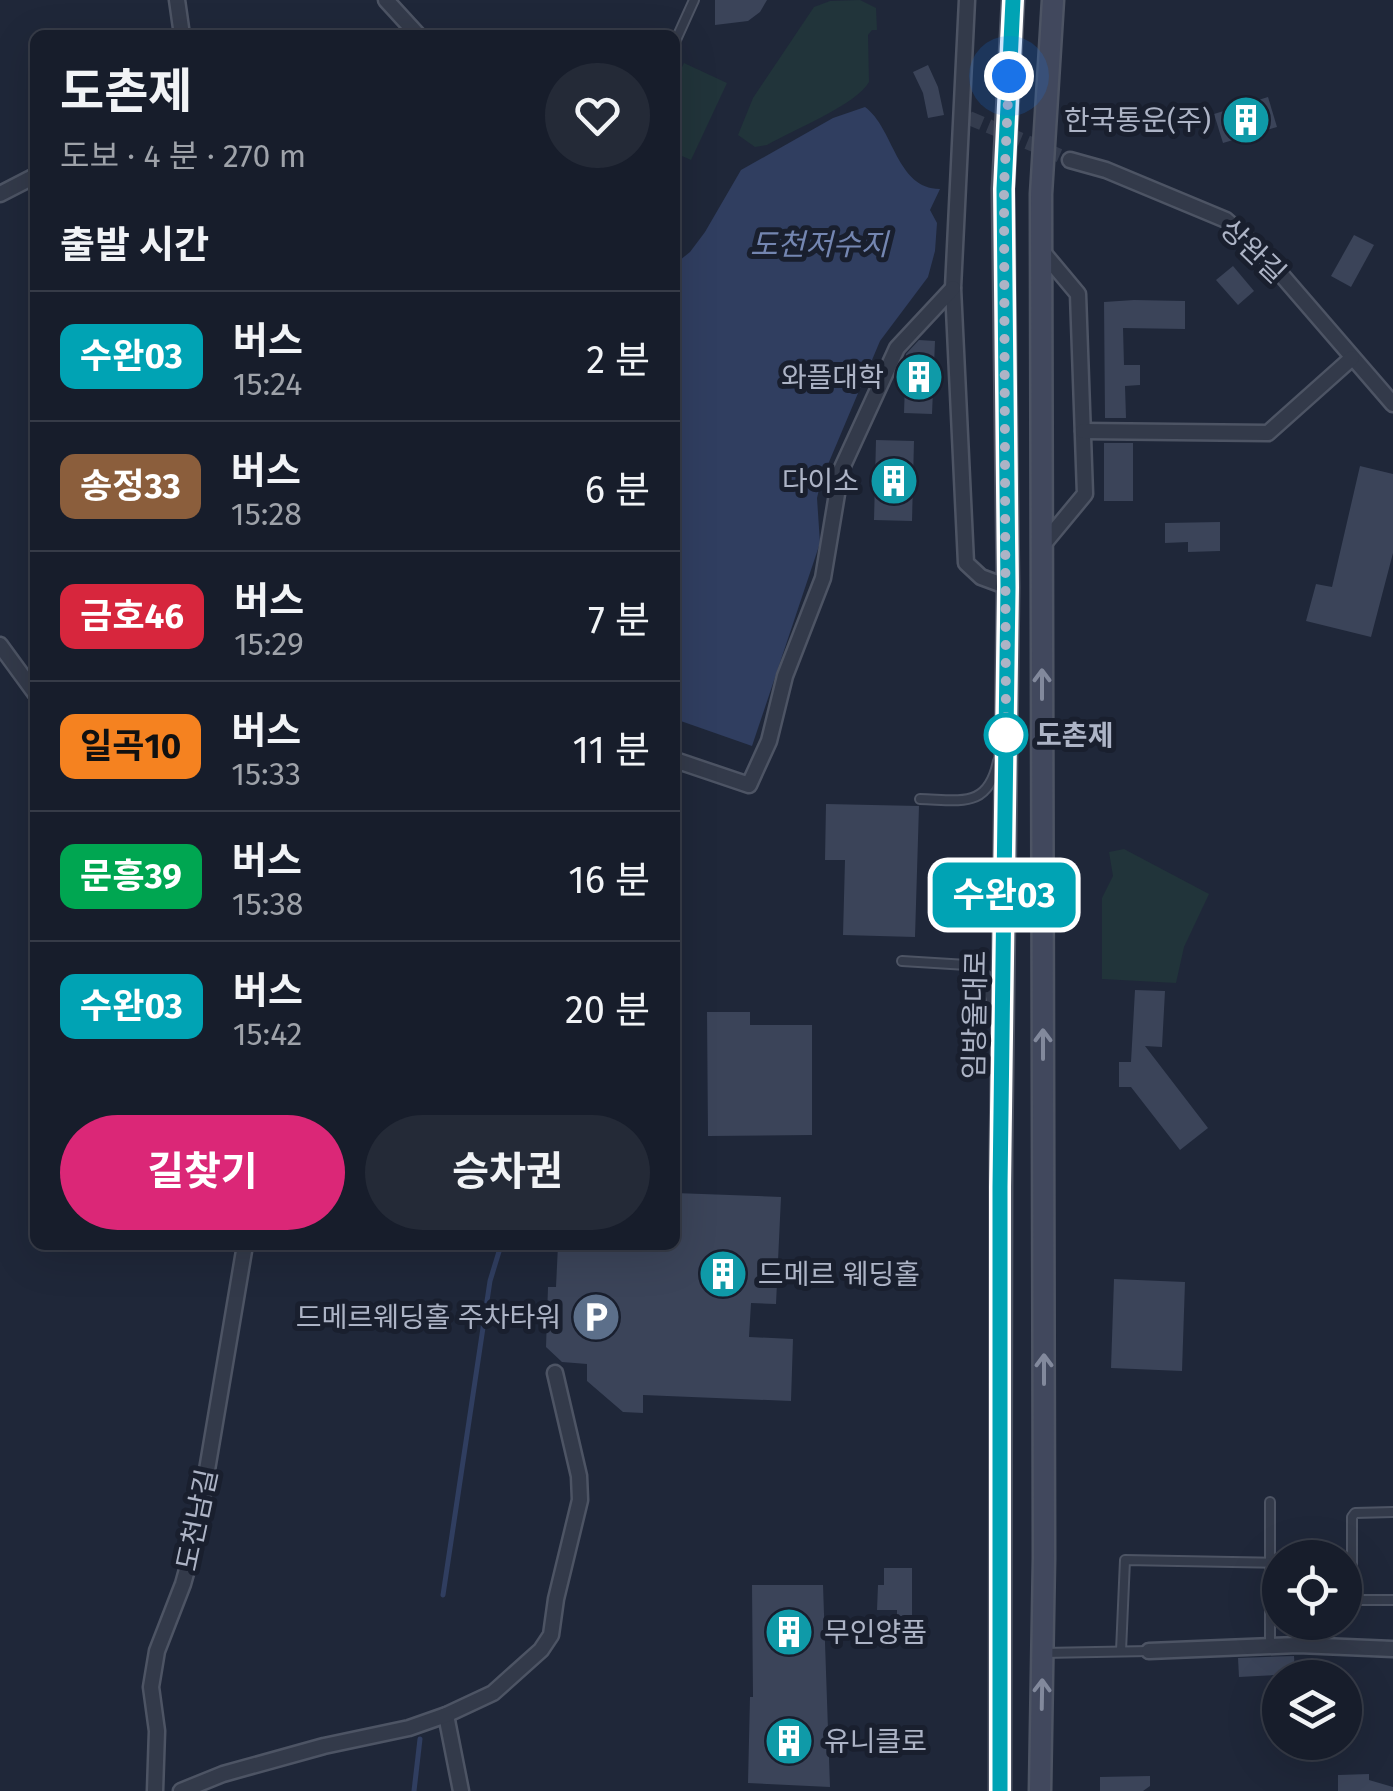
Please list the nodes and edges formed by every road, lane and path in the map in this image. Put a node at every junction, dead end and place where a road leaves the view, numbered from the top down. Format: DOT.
graph roads {
  1 [pos="176,0"];
  2 [pos="694,0"];
  3 [pos="967,0"];
  4 [pos="1013,0"];
  5 [pos="1052,0"];
  6 [pos="389,1"];
  7 [pos="181,30"];
  8 [pos="414,30"];
  9 [pos="680,31"];
  10 [pos="1070,160"];
  11 [pos="30,179"];
  12 [pos="0,194"];
  13 [pos="1041,250"];
  14 [pos="953,288"];
  15 [pos="1352,358"];
  16 [pos="1393,404"];
  17 [pos="1083,431"];
  18 [pos="1042,546"];
  19 [pos="1008,587"];
  20 [pos="0,645"];
  21 [pos="30,686"];
  22 [pos="1006,722"];
  23 [pos="680,762"];
  24 [pos="920,799"];
  25 [pos="902,961"];
  26 [pos="1002,1047"];
  27 [pos="244,1250"];
  28 [pos="555,1373"];
  29 [pos="1270,1502"];
  30 [pos="1393,1512"];
  31 [pos="1273,1540"];
  32 [pos="1350,1540"];
  33 [pos="1262,1564"];
  34 [pos="1362,1600"];
  35 [pos="1393,1600"];
  36 [pos="1270,1640"];
  37 [pos="1270,1646"];
  38 [pos="1393,1649"];
  39 [pos="1149,1651"];
  40 [pos="1121,1652"];
  41 [pos="1043,1653"];
  42 [pos="446,1716"];
  43 [pos="155,1791"];
  44 [pos="181,1791"];
  45 [pos="461,1791"];
  46 [pos="1000,1791"];
  47 [pos="1040,1791"];
  1 -- 7 [label="street"];
  2 -- 9 [label="lane"];
  3 -- 14 [label="street"];
  4 -- 19 [label="main road, 임방울대로"];
  5 -- 13 [label="main road"];
  6 -- 8 [label="street"];
  10 -- 15 [label="street, 상완길"];
  11 -- 12 [label="street"];
  13 -- 17 [label="street"];
  13 -- 18 [label="main road"];
  14 -- 19 [label="street"];
  14 -- 23 [label="street"];
  15 -- 16 [label="street, 상완길"];
  15 -- 17 [label="street"];
  17 -- 18 [label="street"];
  41 -- 18 [label="main road, one-way"];
  19 -- 22 [label="main road, 임방울대로"];
  20 -- 21 [label="street"];
  22 -- 24 [label="lane"];
  22 -- 26 [label="main road, 임방울대로"];
  25 -- 26 [label="lane"];
  26 -- 46 [label="main road, 임방울대로"];
  27 -- 43 [label="street, 도천남길"];
  28 -- 42 [label="street"];
  29 -- 31 [label="lane"];
  30 -- 32 [label="lane"];
  33 -- 40 [label="lane"];
  34 -- 35 [label="lane"];
  36 -- 37 [label="lane"];
  37 -- 38 [label="street"];
  37 -- 39 [label="street"];
  39 -- 40 [label="lane"];
  40 -- 41 [label="lane"];
  47 -- 41 [label="main road, one-way"];
  42 -- 44 [label="street"];
  42 -- 45 [label="street"];
}
